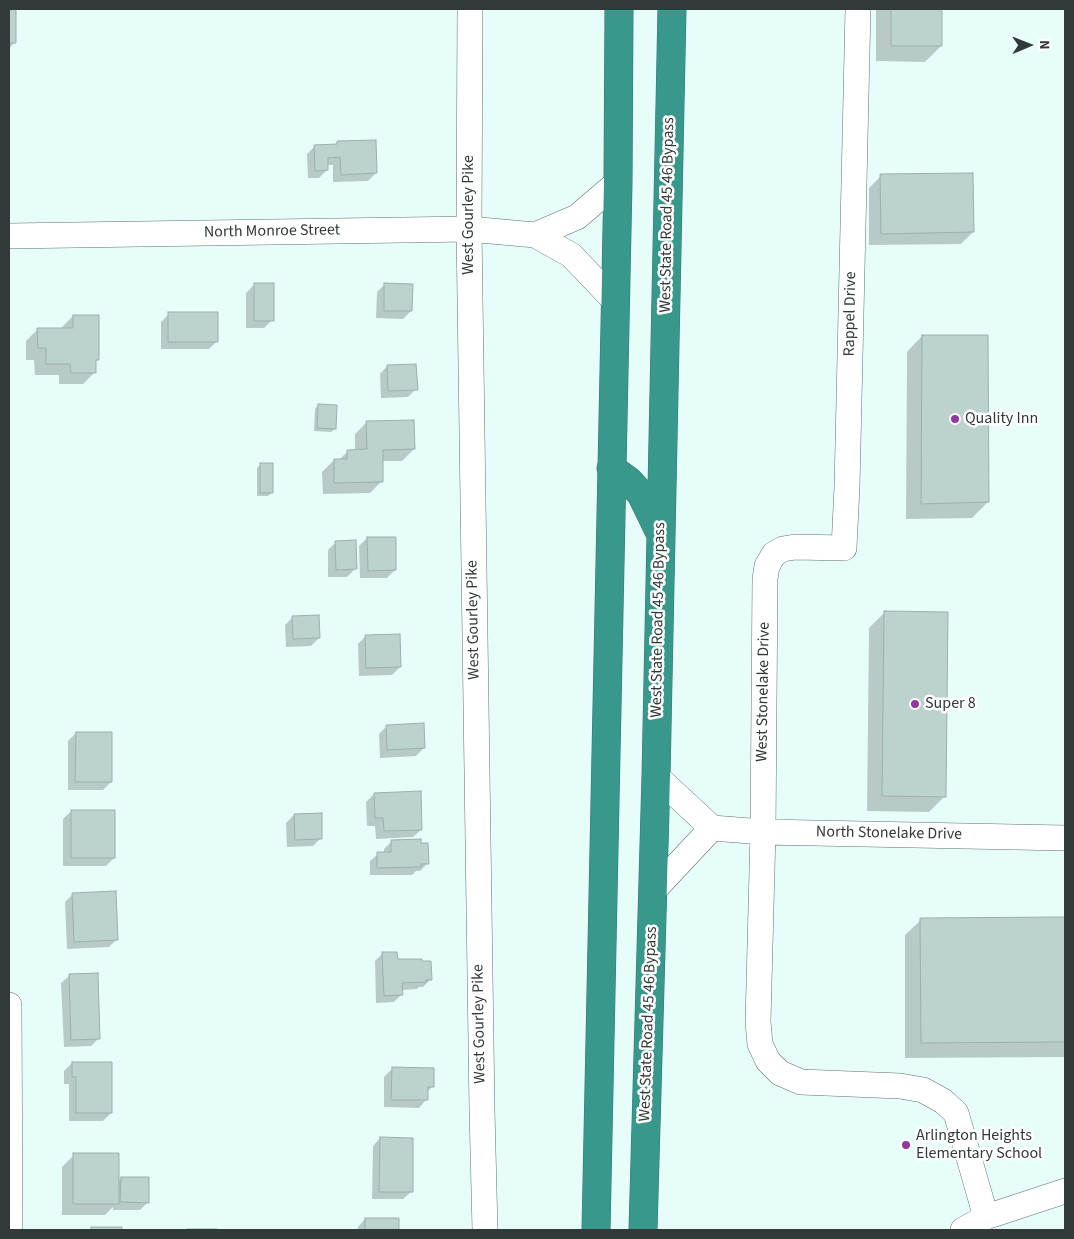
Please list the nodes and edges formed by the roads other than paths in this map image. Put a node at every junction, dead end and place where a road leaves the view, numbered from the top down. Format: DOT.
graph roads {
  1 [pos="470,9"];
  2 [pos="619,9"];
  3 [pos="672,9"];
  4 [pos="858,9"];
  5 [pos="618,182"];
  6 [pos="469,230"];
  7 [pos="535,235"];
  8 [pos="9,236"];
  9 [pos="615,302"];
  10 [pos="611,468"];
  11 [pos="661,538"];
  12 [pos="774,554"];
  13 [pos="656,776"];
  14 [pos="712,828"];
  15 [pos="763,832"];
  16 [pos="1065,838"];
  17 [pos="653,891"];
  18 [pos="9,1005"];
  19 [pos="1065,1191"];
  20 [pos="986,1217"];
  21 [pos="10,1230"];
  22 [pos="485,1230"];
  23 [pos="596,1230"];
  24 [pos="643,1230"];
  25 [pos="963,1230"];
  1 -- 6 [label="street, West Gourley Pike"];
  2 -- 5 [label="highway"];
  3 -- 11 [label="highway, West State Road 45 46 Bypass"];
  4 -- 12 [label="street, Rappel Drive"];
  5 -- 7 [label="street, North Monroe Street"];
  5 -- 9 [label="highway"];
  6 -- 7 [label="street, North Monroe Street"];
  6 -- 8 [label="street, North Monroe Street"];
  6 -- 22 [label="street, West Gourley Pike"];
  7 -- 9 [label="street, North Monroe Street"];
  9 -- 10 [label="highway"];
  10 -- 11 [label="highway"];
  10 -- 23 [label="highway"];
  11 -- 13 [label="highway, West State Road 45 46 Bypass"];
  12 -- 15 [label="street, West Stonelake Drive"];
  13 -- 14 [label="street"];
  13 -- 17 [label="highway, West State Road 45 46 Bypass"];
  14 -- 15 [label="street, North Stonelake Drive"];
  14 -- 17 [label="street"];
  15 -- 16 [label="street, North Stonelake Drive"];
  15 -- 20 [label="street, West Stonelake Drive"];
  17 -- 24 [label="highway, West State Road 45 46 Bypass"];
  18 -- 21 [label="street"];
  19 -- 20 [label="street"];
  20 -- 25 [label="street"];
}
